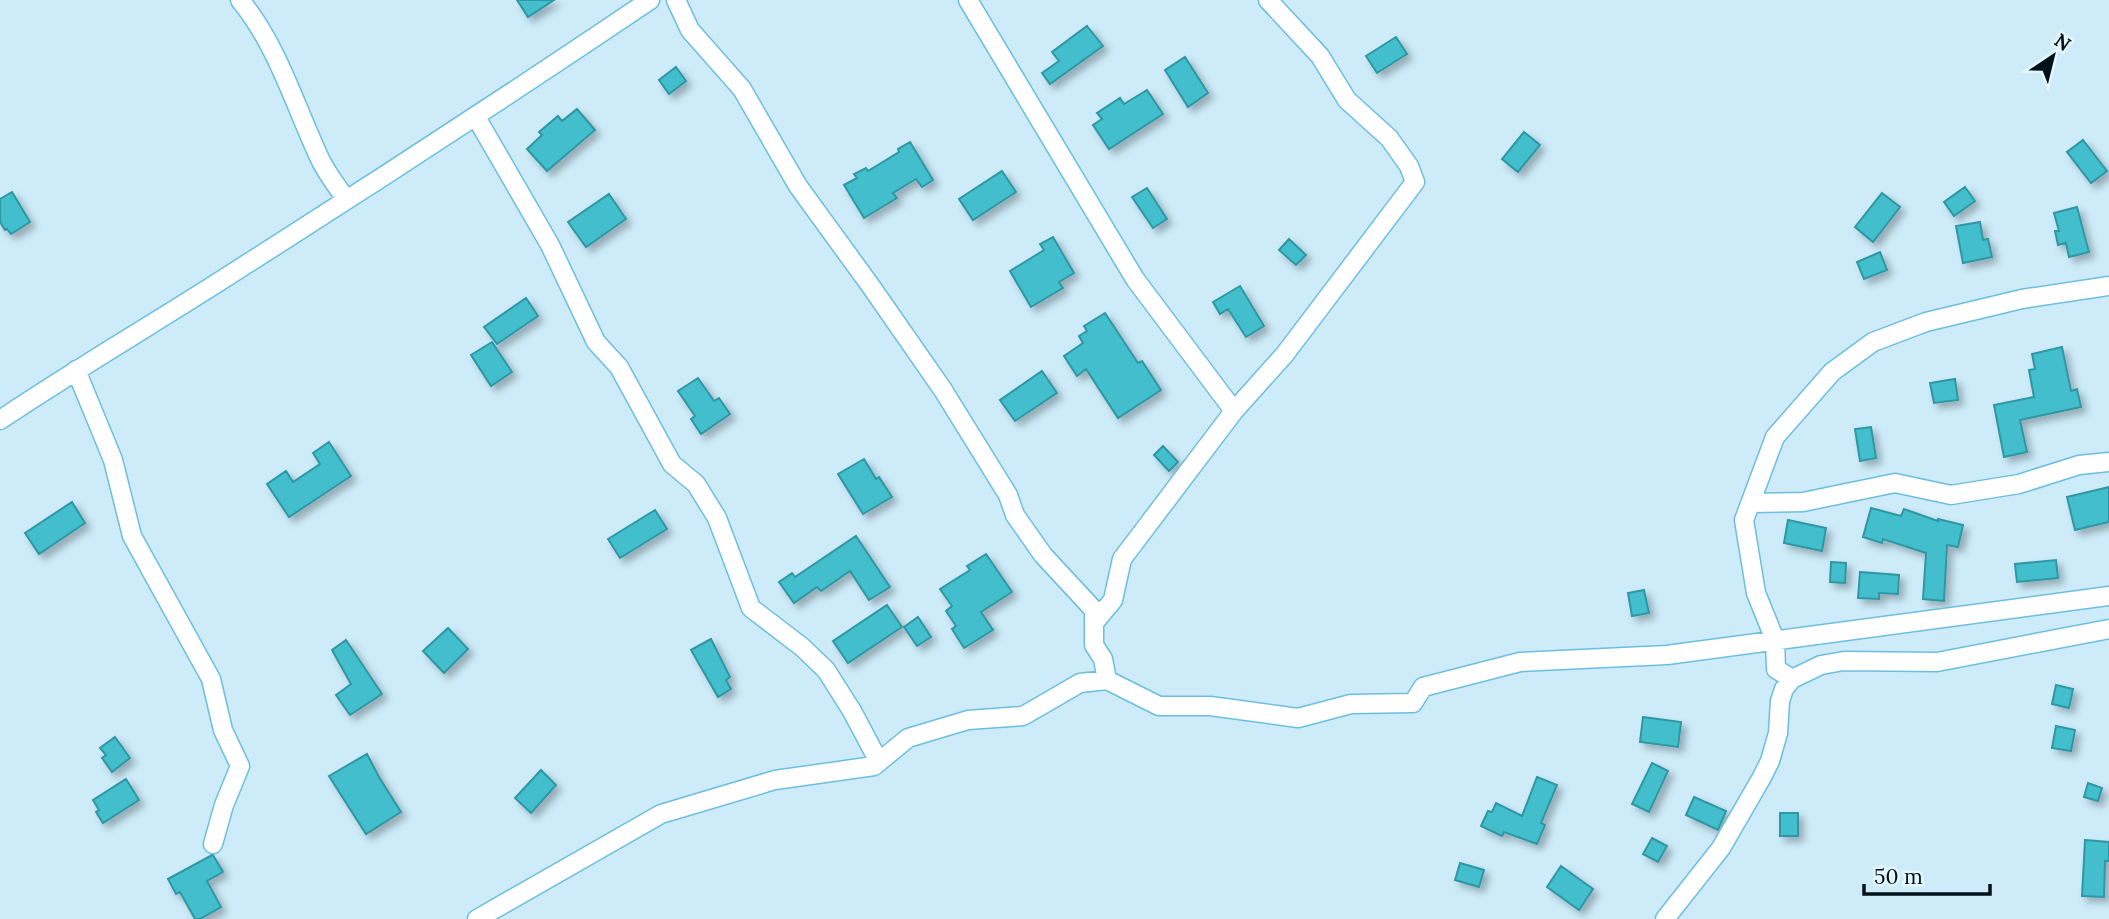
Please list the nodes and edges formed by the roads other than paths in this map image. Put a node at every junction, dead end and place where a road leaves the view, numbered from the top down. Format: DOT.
graph roads {
  1 [pos="240,0"];
  2 [pos="650,0"];
  3 [pos="676,0"];
  4 [pos="968,0"];
  5 [pos="1268,0"];
  6 [pos="476,117"];
  7 [pos="346,200"];
  8 [pos="2109,286"];
  9 [pos="76,370"];
  10 [pos="1234,411"];
  11 [pos="0,420"];
  12 [pos="2109,462"];
  13 [pos="1751,503"];
  14 [pos="2109,596"];
  15 [pos="1094,623"];
  16 [pos="2109,629"];
  17 [pos="1775,640"];
  18 [pos="1792,679"];
  19 [pos="1107,680"];
  20 [pos="879,762"];
  21 [pos="213,844"];
  22 [pos="477,919"];
  23 [pos="1665,919"];
  1 -- 7 [label="street"];
  2 -- 6 [label="street"];
  3 -- 15 [label="street"];
  4 -- 10 [label="street"];
  5 -- 10 [label="street"];
  6 -- 7 [label="street"];
  6 -- 20 [label="street"];
  7 -- 9 [label="street"];
  8 -- 13 [label="street"];
  9 -- 11 [label="street"];
  9 -- 21 [label="street"];
  10 -- 15 [label="street"];
  12 -- 13 [label="street"];
  13 -- 17 [label="street"];
  14 -- 17 [label="street"];
  15 -- 19 [label="street"];
  16 -- 18 [label="street"];
  17 -- 18 [label="street"];
  17 -- 19 [label="street"];
  18 -- 23 [label="street"];
  19 -- 20 [label="street"];
  20 -- 22 [label="street"];
}
